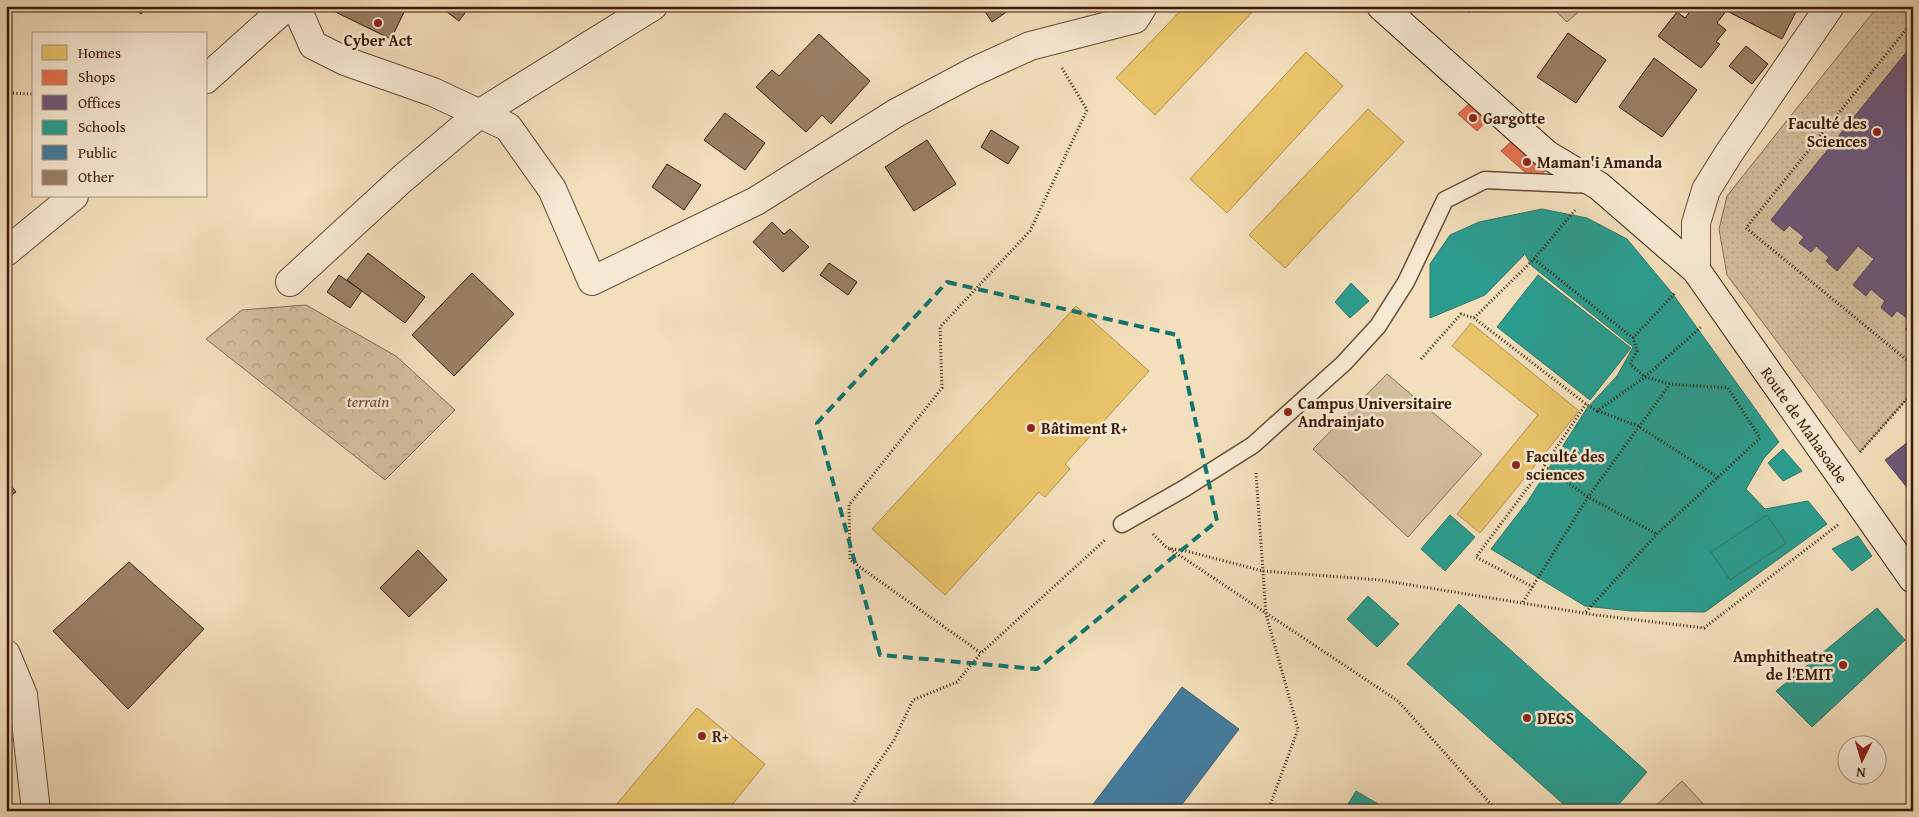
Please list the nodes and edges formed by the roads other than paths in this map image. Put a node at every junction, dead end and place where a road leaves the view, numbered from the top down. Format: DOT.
graph roads {
  1 [pos="287,6"];
  2 [pos="296,6"];
  3 [pos="653,6"];
  4 [pos="1143,6"];
  5 [pos="1381,6"];
  6 [pos="1830,6"];
  7 [pos="208,77"];
  8 [pos="479,114"];
  9 [pos="1599,186"];
  10 [pos="72,198"];
  11 [pos="6,252"];
  12 [pos="1696,270"];
  13 [pos="290,282"];
  14 [pos="1122,524"];
  15 [pos="1913,579"];
  16 [pos="6,654"];
  17 [pos="36,811"];
  1 -- 7 [label="street"];
  2 -- 8 [label="street"];
  3 -- 8 [label="street"];
  4 -- 8 [label="street"];
  5 -- 9 [label="street, Route de Mahasoabe"];
  6 -- 12 [label="street"];
  8 -- 13 [label="street"];
  9 -- 12 [label="street, Route de Mahasoabe"];
  9 -- 14 [label="lane"];
  10 -- 11 [label="street"];
  12 -- 15 [label="street, Route de Mahasoabe"];
  16 -- 17 [label="street"];
}
